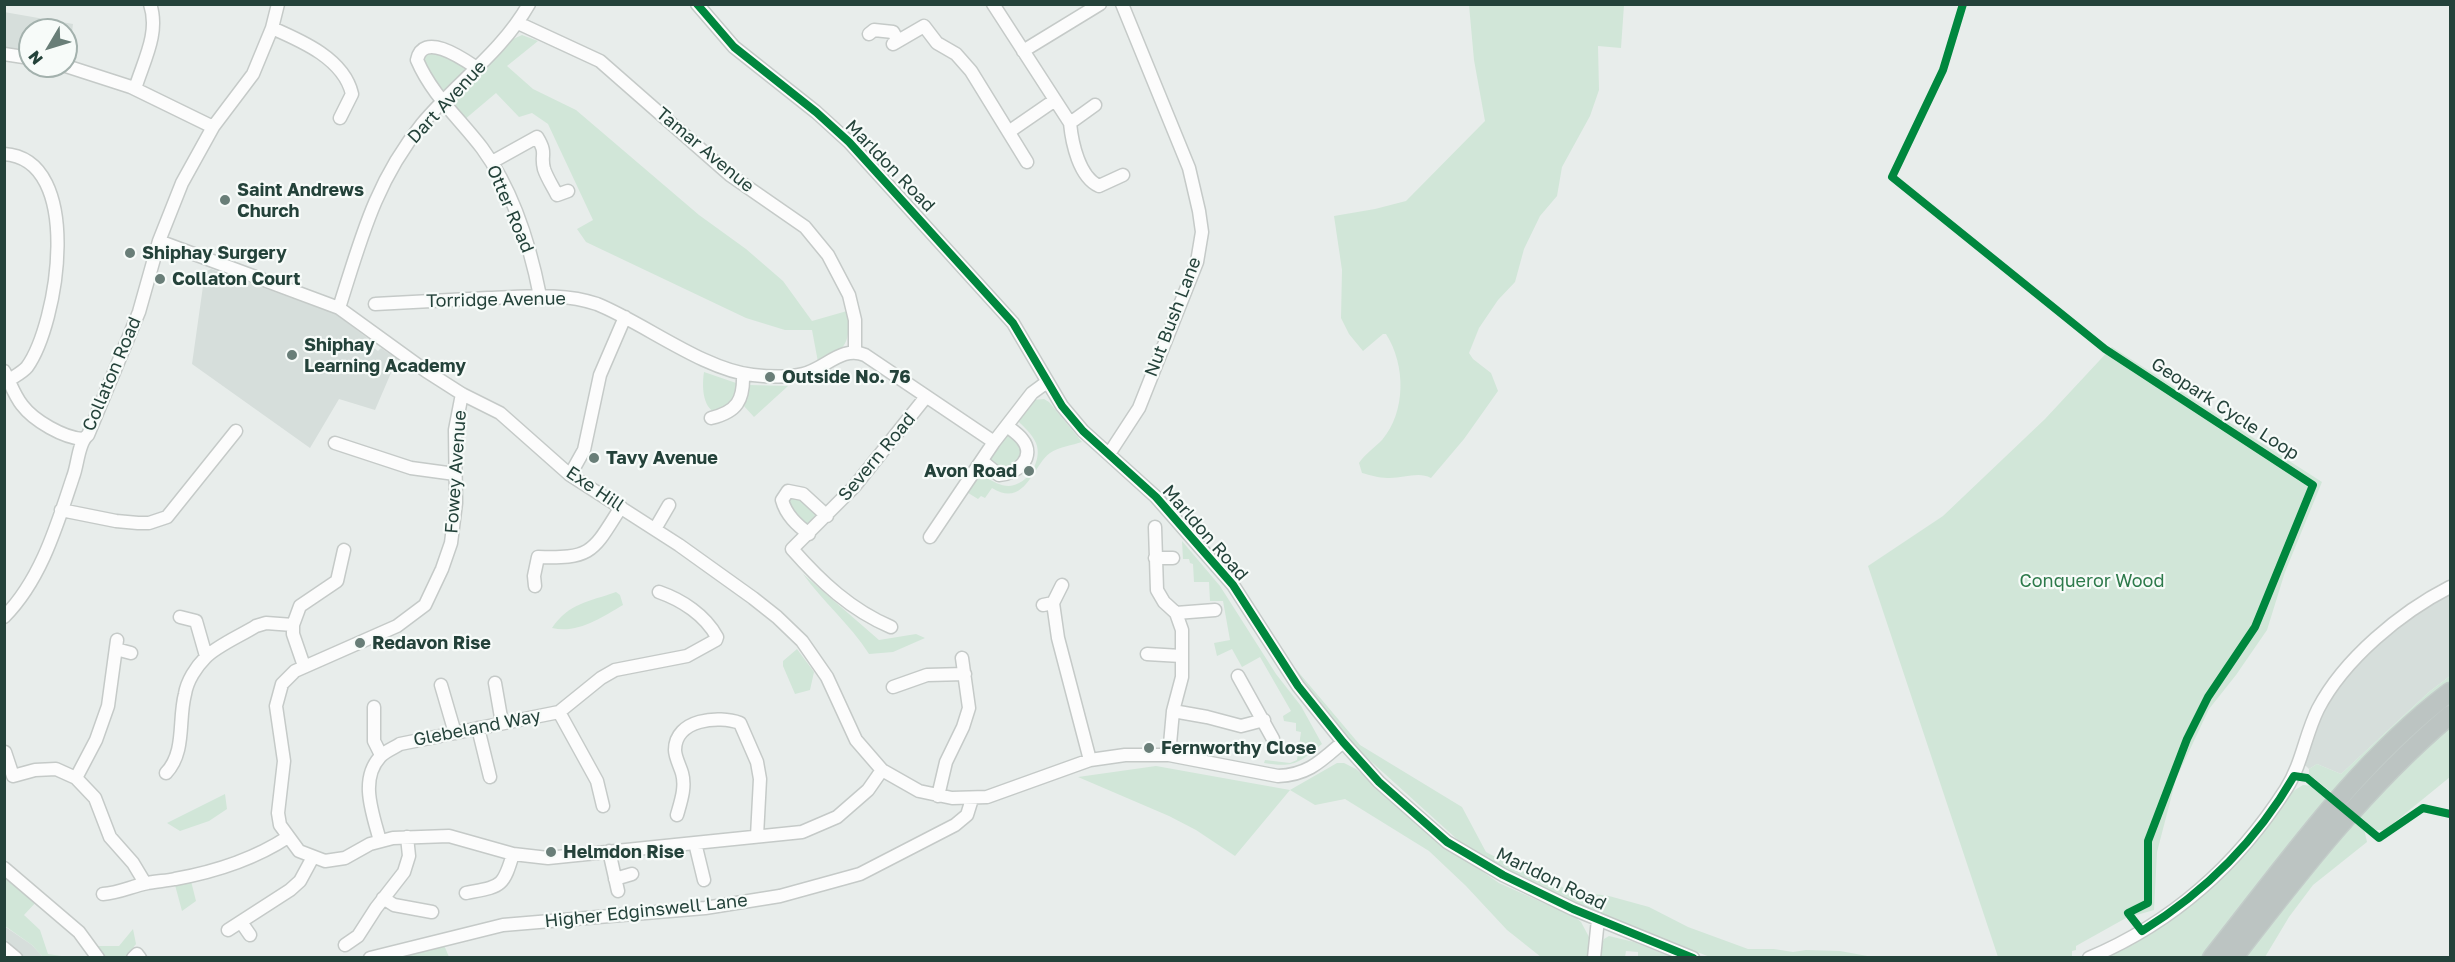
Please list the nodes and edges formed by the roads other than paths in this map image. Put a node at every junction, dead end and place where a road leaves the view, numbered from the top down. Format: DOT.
graph roads {
  1 [pos="150,4"];
  2 [pos="278,4"];
  3 [pos="529,4"];
  4 [pos="697,4"];
  5 [pos="993,4"];
  6 [pos="1100,4"];
  7 [pos="1122,4"];
  8 [pos="518,23"];
  9 [pos="272,28"];
  10 [pos="869,33"];
  11 [pos="1023,51"];
  12 [pos="477,68"];
  13 [pos="78,70"];
  14 [pos="135,89"];
  15 [pos="1055,100"];
  16 [pos="443,102"];
  17 [pos="1095,105"];
  18 [pos="340,118"];
  19 [pos="1070,123"];
  20 [pos="213,126"];
  21 [pos="1010,131"];
  22 [pos="4,154"];
  23 [pos="492,162"];
  24 [pos="1027,162"];
  25 [pos="1123,175"];
  26 [pos="568,190"];
  27 [pos="159,241"];
  28 [pos="540,296"];
  29 [pos="375,304"];
  30 [pos="339,308"];
  31 [pos="625,317"];
  32 [pos="855,351"];
  33 [pos="743,374"];
  34 [pos="7,376"];
  35 [pos="1047,382"];
  36 [pos="462,394"];
  37 [pos="925,398"];
  38 [pos="711,418"];
  39 [pos="1007,426"];
  40 [pos="236,431"];
  41 [pos="83,439"];
  42 [pos="335,442"];
  43 [pos="994,442"];
  44 [pos="1109,454"];
  45 [pos="982,462"];
  46 [pos="455,474"];
  47 [pos="570,475"];
  48 [pos="668,504"];
  49 [pos="621,507"];
  50 [pos="61,510"];
  51 [pos="827,516"];
  52 [pos="1155,526"];
  53 [pos="655,529"];
  54 [pos="809,534"];
  55 [pos="930,537"];
  56 [pos="344,550"];
  57 [pos="1155,558"];
  58 [pos="1173,558"];
  59 [pos="1062,585"];
  60 [pos="535,586"];
  61 [pos="2451,587"];
  62 [pos="659,592"];
  63 [pos="1215,610"];
  64 [pos="1176,613"];
  65 [pos="4,617"];
  66 [pos="180,617"];
  67 [pos="293,626"];
  68 [pos="885,627"];
  69 [pos="131,653"];
  70 [pos="1147,654"];
  71 [pos="206,656"];
  72 [pos="1181,656"];
  73 [pos="962,658"];
  74 [pos="304,666"];
  75 [pos="965,674"];
  76 [pos="495,683"];
  77 [pos="441,685"];
  78 [pos="893,687"];
  79 [pos="1232,692"];
  80 [pos="2451,692"];
  81 [pos="374,706"];
  82 [pos="1173,711"];
  83 [pos="559,712"];
  84 [pos="2451,716"];
  85 [pos="1264,720"];
  86 [pos="502,723"];
  87 [pos="478,728"];
  88 [pos="454,733"];
  89 [pos="1273,739"];
  90 [pos="1343,742"];
  91 [pos="5,752"];
  92 [pos="381,755"];
  93 [pos="1169,755"];
  94 [pos="1090,760"];
  95 [pos="882,770"];
  96 [pos="166,773"];
  97 [pos="13,776"];
  98 [pos="490,777"];
  99 [pos="76,778"];
  100 [pos="17,790"];
  101 [pos="938,796"];
  102 [pos="972,799"];
  103 [pos="603,807"];
  104 [pos="677,814"];
  105 [pos="757,836"];
  106 [pos="288,837"];
  107 [pos="407,837"];
  108 [pos="380,841"];
  109 [pos="695,843"];
  110 [pos="609,851"];
  111 [pos="513,854"];
  112 [pos="314,857"];
  113 [pos="4,868"];
  114 [pos="632,874"];
  115 [pos="704,880"];
  116 [pos="145,883"];
  117 [pos="466,893"];
  118 [pos="103,894"];
  119 [pos="383,897"];
  120 [pos="432,912"];
  121 [pos="1598,919"];
  122 [pos="241,922"];
  123 [pos="228,930"];
  124 [pos="249,935"];
  125 [pos="345,945"];
  126 [pos="4,948"];
  127 [pos="16,957"];
  128 [pos="98,957"];
  129 [pos="133,957"];
  130 [pos="140,957"];
  131 [pos="370,957"];
  132 [pos="1594,957"];
  133 [pos="1693,957"];
  134 [pos="2089,957"];
  135 [pos="2212,957"];
  136 [pos="2233,957"];
  1 -- 14 [label="street"];
  2 -- 9 [label="street, Collaton Road"];
  3 -- 8 [label="street, Dart Avenue"];
  4 -- 35 [label="street, Marldon Road"];
  5 -- 11 [label="street"];
  6 -- 11 [label="street"];
  7 -- 44 [label="street, Nut Bush Lane"];
  8 -- 12 [label="street, Dart Avenue"];
  8 -- 32 [label="street, Tamar Avenue"];
  9 -- 18 [label="street"];
  9 -- 20 [label="street, Collaton Road"];
  10 -- 21 [label="street"];
  11 -- 15 [label="street"];
  12 -- 16 [label="street, Dart Avenue"];
  12 -- 16 [label="street, Otter Road"];
  13 -- 14 [label="street"];
  14 -- 20 [label="street"];
  15 -- 19 [label="street"];
  15 -- 21 [label="street"];
  16 -- 23 [label="street, Otter Road"];
  16 -- 30 [label="street, Dart Avenue"];
  17 -- 19 [label="street"];
  19 -- 25 [label="street"];
  20 -- 27 [label="street, Collaton Road"];
  21 -- 24 [label="street"];
  22 -- 34 [label="street"];
  23 -- 26 [label="street"];
  23 -- 28 [label="street, Otter Road"];
  27 -- 30 [label="street, Exe Hill"];
  27 -- 41 [label="street, Collaton Road"];
  28 -- 29 [label="street, Torridge Avenue"];
  28 -- 31 [label="street, Torridge Avenue"];
  30 -- 36 [label="street, Exe Hill"];
  31 -- 33 [label="street, Torridge Avenue"];
  31 -- 47 [label="street"];
  32 -- 33 [label="street, Torridge Avenue"];
  32 -- 37 [label="street"];
  33 -- 38 [label="street"];
  34 -- 41 [label="street"];
  35 -- 39 [label="street"];
  35 -- 44 [label="street, Marldon Road"];
  36 -- 46 [label="street, Fowey Avenue"];
  36 -- 47 [label="street, Exe Hill"];
  37 -- 43 [label="street"];
  37 -- 51 [label="street, Severn Road"];
  39 -- 43 [label="street"];
  39 -- 45 [label="street"];
  40 -- 50 [label="street"];
  41 -- 50 [label="street, Collaton Road"];
  42 -- 46 [label="street"];
  43 -- 45 [label="street"];
  44 -- 90 [label="street, Marldon Road"];
  45 -- 55 [label="street"];
  46 -- 74 [label="street, Fowey Avenue"];
  47 -- 49 [label="street, Exe Hill"];
  48 -- 53 [label="street"];
  49 -- 53 [label="street, Exe Hill"];
  49 -- 60 [label="street"];
  50 -- 65 [label="street, Collaton Road"];
  51 -- 54 [label="street, Severn Road"];
  51 -- 54 [label="street, Severn Road"];
  52 -- 57 [label="street"];
  53 -- 95 [label="street, Exe Hill"];
  54 -- 68 [label="street, Severn Road"];
  56 -- 67 [label="street"];
  57 -- 58 [label="street"];
  57 -- 64 [label="street"];
  59 -- 94 [label="street"];
  61 -- 134 [label="street"];
  62 -- 83 [label="street, Glebeland Way"];
  63 -- 64 [label="street"];
  64 -- 72 [label="street"];
  66 -- 71 [label="street"];
  67 -- 71 [label="street"];
  67 -- 74 [label="street"];
  69 -- 99 [label="street"];
  70 -- 72 [label="street"];
  71 -- 96 [label="street"];
  72 -- 82 [label="street"];
  73 -- 75 [label="street"];
  74 -- 106 [label="street, Fowey Avenue"];
  75 -- 78 [label="street"];
  75 -- 101 [label="street"];
  76 -- 86 [label="street"];
  77 -- 88 [label="street"];
  79 -- 85 [label="street"];
  80 -- 135 [label="highway"];
  81 -- 92 [label="street"];
  82 -- 85 [label="street"];
  82 -- 93 [label="street"];
  83 -- 86 [label="street, Glebeland Way"];
  83 -- 103 [label="street, Glebeland Way"];
  84 -- 136 [label="highway"];
  85 -- 89 [label="street"];
  86 -- 87 [label="street, Glebeland Way"];
  87 -- 88 [label="street, Glebeland Way"];
  87 -- 98 [label="street"];
  88 -- 92 [label="street, Glebeland Way"];
  90 -- 93 [label="street"];
  90 -- 121 [label="street, Marldon Road"];
  91 -- 97 [label="street"];
  92 -- 108 [label="street"];
  93 -- 94 [label="street"];
  94 -- 102 [label="street"];
  95 -- 101 [label="street, Exe Hill"];
  95 -- 105 [label="street"];
  97 -- 99 [label="street"];
  97 -- 100 [label="street"];
  99 -- 116 [label="street"];
  101 -- 102 [label="street, Exe Hill"];
  102 -- 131 [label="street, Higher Edginswell Lane"];
  104 -- 105 [label="street"];
  105 -- 109 [label="street"];
  106 -- 112 [label="street"];
  106 -- 116 [label="street"];
  107 -- 108 [label="street"];
  107 -- 111 [label="street"];
  107 -- 119 [label="street"];
  108 -- 112 [label="street"];
  109 -- 110 [label="street"];
  109 -- 115 [label="street"];
  110 -- 111 [label="street"];
  110 -- 114 [label="street"];
  111 -- 117 [label="street"];
  112 -- 122 [label="street"];
  113 -- 128 [label="street"];
  116 -- 118 [label="street"];
  119 -- 120 [label="street"];
  119 -- 125 [label="street"];
  121 -- 132 [label="street"];
  121 -- 133 [label="street, Marldon Road"];
  122 -- 123 [label="street"];
  122 -- 124 [label="street"];
  126 -- 127 [label="street"];
  129 -- 130 [label="street"];
}
